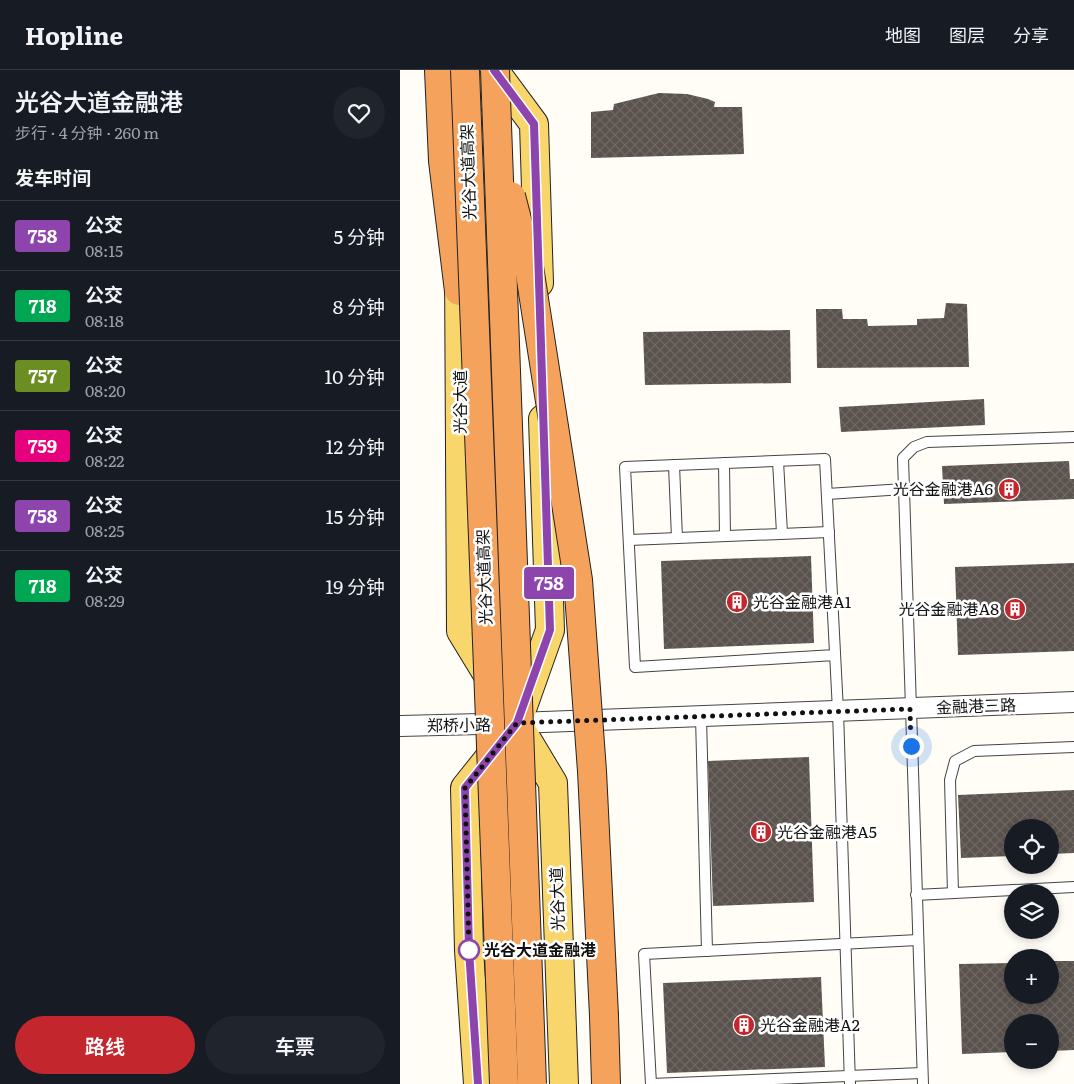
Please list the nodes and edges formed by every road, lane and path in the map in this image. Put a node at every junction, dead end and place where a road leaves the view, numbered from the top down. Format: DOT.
graph roads {
  1 [pos="439,70"];
  2 [pos="464,70"];
  3 [pos="483,70"];
  4 [pos="495,70"];
  5 [pos="497,142"];
  6 [pos="459,291"];
  7 [pos="1074,437"];
  8 [pos="778,461"];
  9 [pos="724,463"];
  10 [pos="674,465"];
  11 [pos="904,489"];
  12 [pos="826,494"];
  13 [pos="828,532"];
  14 [pos="782,533"];
  15 [pos="725,536"];
  16 [pos="677,538"];
  17 [pos="629,540"];
  18 [pos="835,655"];
  19 [pos="1074,702"];
  20 [pos="910,709"];
  21 [pos="838,712"];
  22 [pos="701,717"];
  23 [pos="517,723"];
  24 [pos="400,726"];
  25 [pos="1074,747"];
  26 [pos="1074,887"];
  27 [pos="953,893"];
  28 [pos="916,895"];
  29 [pos="918,940"];
  30 [pos="846,944"];
  31 [pos="707,951"];
  32 [pos="922,1072"];
  33 [pos="850,1079"];
  34 [pos="478,1084"];
  35 [pos="504,1084"];
  36 [pos="532,1084"];
  37 [pos="564,1084"];
  38 [pos="606,1084"];
  39 [pos="651,1084"];
  40 [pos="923,1084"];
  1 -- 6 [label="highway"];
  2 -- 35 [label="highway, 光谷大道高架, bridge"];
  3 -- 6 [label="main road, 光谷大道"];
  4 -- 5 [label="highway, 光谷大道高架, bridge"];
  4 -- 23 [label="main road"];
  5 -- 36 [label="highway, 光谷大道高架, bridge"];
  5 -- 38 [label="highway, bridge"];
  6 -- 23 [label="main road, 光谷大道"];
  7 -- 11 [label="lane"];
  8 -- 9 [label="lane"];
  8 -- 12 [label="lane"];
  8 -- 14 [label="lane"];
  9 -- 10 [label="lane"];
  9 -- 15 [label="lane"];
  10 -- 16 [label="lane"];
  10 -- 17 [label="lane"];
  11 -- 12 [label="lane"];
  11 -- 20 [label="lane"];
  12 -- 13 [label="lane"];
  13 -- 14 [label="lane"];
  13 -- 18 [label="lane"];
  14 -- 15 [label="lane"];
  15 -- 16 [label="lane"];
  16 -- 17 [label="lane"];
  17 -- 18 [label="lane"];
  18 -- 21 [label="lane"];
  19 -- 20 [label="street, 金融港三路"];
  20 -- 21 [label="street, 金融港三路"];
  20 -- 28 [label="lane"];
  21 -- 22 [label="street, 金融港三路"];
  21 -- 30 [label="lane"];
  22 -- 23 [label="street, 金融港三路"];
  22 -- 31 [label="lane"];
  23 -- 24 [label="street, 郑桥小路"];
  23 -- 34 [label="main road"];
  23 -- 37 [label="main road, 光谷大道"];
  25 -- 27 [label="lane"];
  26 -- 27 [label="lane"];
  27 -- 28 [label="lane"];
  28 -- 29 [label="lane"];
  29 -- 30 [label="lane"];
  29 -- 32 [label="lane"];
  30 -- 31 [label="lane"];
  30 -- 33 [label="lane"];
  31 -- 39 [label="lane"];
  32 -- 33 [label="lane"];
  32 -- 40 [label="lane"];
  33 -- 39 [label="lane"];
}
